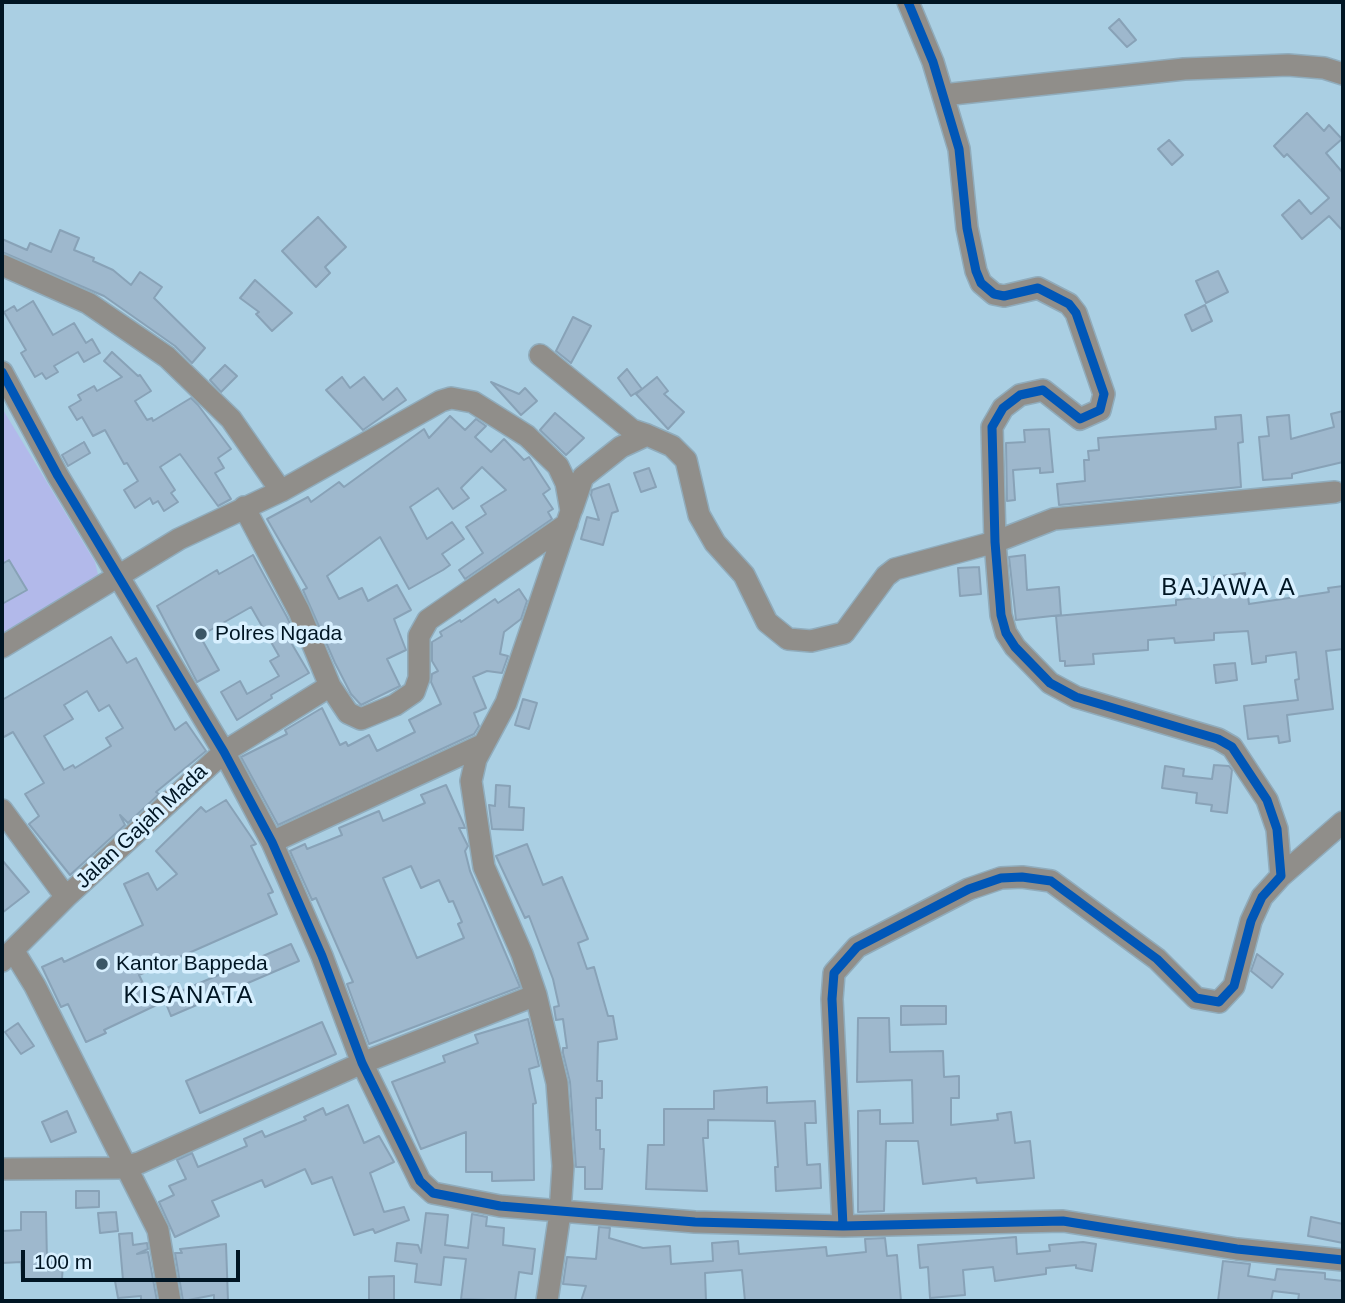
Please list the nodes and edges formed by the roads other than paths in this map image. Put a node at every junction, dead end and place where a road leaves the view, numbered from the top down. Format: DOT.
graph roads {
  1 [pos="908,2"];
  2 [pos="1343,74"];
  3 [pos="943,94"];
  4 [pos="2,265"];
  5 [pos="540,355"];
  6 [pos="2,372"];
  7 [pos="647,435"];
  8 [pos="281,491"];
  9 [pos="1335,492"];
  10 [pos="244,507"];
  11 [pos="569,517"];
  12 [pos="995,542"];
  13 [pos="120,576"];
  14 [pos="2,647"];
  15 [pos="330,686"];
  16 [pos="482,744"];
  17 [pos="224,752"];
  18 [pos="3,817"];
  19 [pos="1343,822"];
  20 [pos="272,842"];
  21 [pos="1281,876"];
  22 [pos="66,897"];
  23 [pos="7,955"];
  24 [pos="536,995"];
  25 [pos="362,1063"];
  26 [pos="128,1166"];
  27 [pos="2,1169"];
  28 [pos="560,1213"];
  29 [pos="843,1226"];
  30 [pos="1343,1260"];
  31 [pos="170,1301"];
  32 [pos="547,1301"];
  1 -- 3 [label="street"];
  2 -- 3 [label="street"];
  3 -- 12 [label="street"];
  4 -- 8 [label="street"];
  5 -- 7 [label="street"];
  6 -- 13 [label="street"];
  7 -- 11 [label="street"];
  7 -- 12 [label="street"];
  8 -- 10 [label="street"];
  8 -- 11 [label="street"];
  9 -- 12 [label="street"];
  10 -- 13 [label="street"];
  10 -- 15 [label="street"];
  11 -- 15 [label="street"];
  11 -- 16 [label="street"];
  12 -- 21 [label="street"];
  13 -- 14 [label="street"];
  13 -- 17 [label="street"];
  15 -- 17 [label="street, Jalan Gajah Mada"];
  16 -- 20 [label="street"];
  16 -- 24 [label="street"];
  17 -- 20 [label="street"];
  17 -- 22 [label="street, Jalan Gajah Mada"];
  18 -- 22 [label="street"];
  19 -- 21 [label="street"];
  20 -- 25 [label="street"];
  21 -- 29 [label="street"];
  22 -- 23 [label="street, Jalan Gajah Mada"];
  23 -- 26 [label="street"];
  24 -- 25 [label="street"];
  24 -- 28 [label="street"];
  25 -- 26 [label="street"];
  25 -- 28 [label="street"];
  26 -- 27 [label="street"];
  26 -- 31 [label="street"];
  28 -- 29 [label="street"];
  28 -- 32 [label="street"];
  29 -- 30 [label="street"];
}
